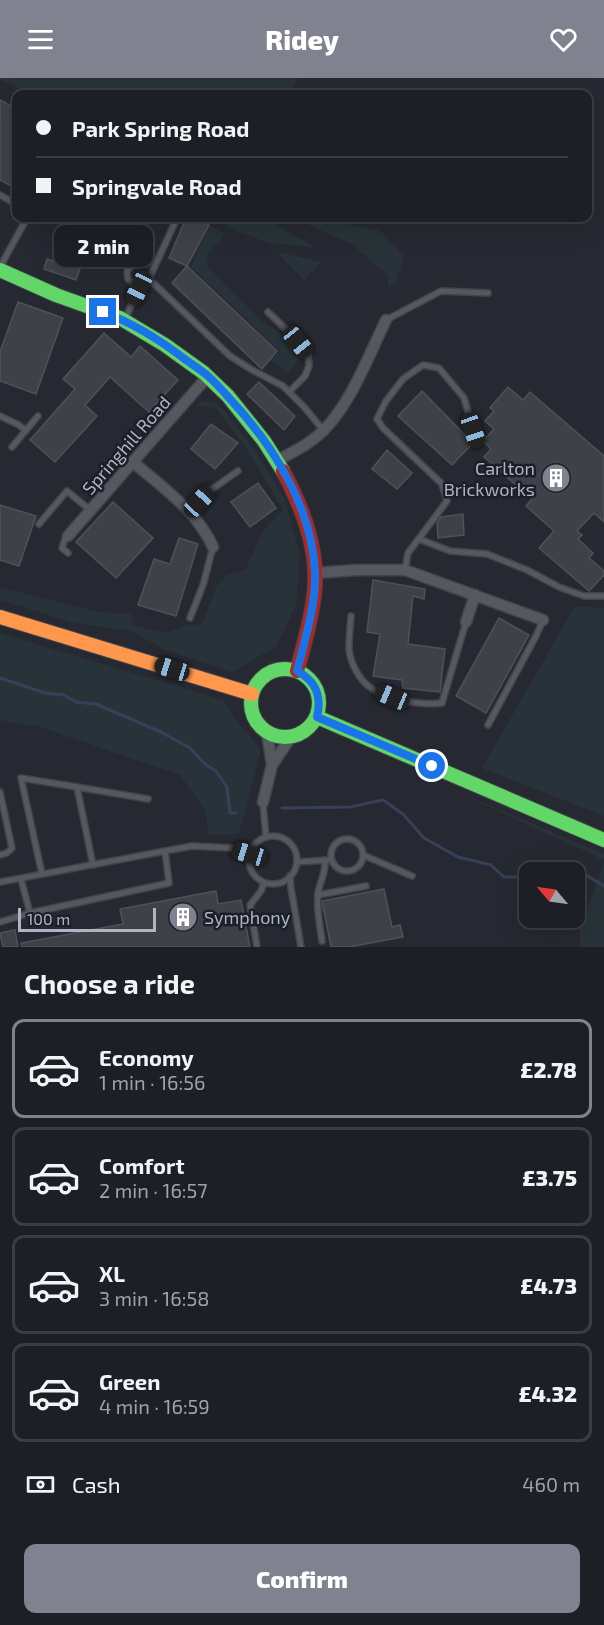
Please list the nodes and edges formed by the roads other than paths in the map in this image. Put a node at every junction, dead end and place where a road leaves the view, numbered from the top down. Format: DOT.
graph roads {
  1 [pos="25,222"];
  2 [pos="131,222"];
  3 [pos="175,222"];
  4 [pos="115,246"];
  5 [pos="136,258"];
  6 [pos="0,269"];
  7 [pos="149,279"];
  8 [pos="139,288"];
  9 [pos="488,293"];
  10 [pos="268,312"];
  11 [pos="124,320"];
  12 [pos="386,320"];
  13 [pos="208,376"];
  14 [pos="289,392"];
  15 [pos="0,416"];
  16 [pos="38,416"];
  17 [pos="323,430"];
  18 [pos="26,431"];
  19 [pos="477,443"];
  20 [pos="12,447"];
  21 [pos="276,461"];
  22 [pos="133,462"];
  23 [pos="238,471"];
  24 [pos="208,492"];
  25 [pos="90,510"];
  26 [pos="189,512"];
  27 [pos="39,524"];
  28 [pos="68,536"];
  29 [pos="418,538"];
  30 [pos="213,547"];
  31 [pos="68,553"];
  32 [pos="405,570"];
  33 [pos="315,573"];
  34 [pos="476,595"];
  35 [pos="604,596"];
  36 [pos="351,616"];
  37 [pos="0,617"];
  38 [pos="190,618"];
  39 [pos="543,620"];
  40 [pos="466,622"];
  41 [pos="297,671"];
  42 [pos="252,694"];
  43 [pos="317,717"];
  44 [pos="488,725"];
  45 [pos="267,733"];
  46 [pos="291,737"];
  47 [pos="272,765"];
  48 [pos="77,787"];
  49 [pos="0,792"];
  50 [pos="148,799"];
  51 [pos="263,802"];
  52 [pos="266,837"];
  53 [pos="604,840"];
  54 [pos="165,851"];
  55 [pos="249,854"];
  56 [pos="0,855"];
  57 [pos="363,855"];
  58 [pos="328,859"];
  59 [pos="297,862"];
  60 [pos="93,865"];
  61 [pos="42,874"];
  62 [pos="290,876"];
  63 [pos="412,876"];
  64 [pos="21,879"];
  65 [pos="0,882"];
  66 [pos="264,883"];
  67 [pos="366,886"];
  68 [pos="318,895"];
  69 [pos="30,913"];
  70 [pos="0,922"];
  71 [pos="322,941"];
  72 [pos="257,947"];
  73 [pos="301,947"];
  1 -- 6 [label="lane"];
  2 -- 5 [label="lane"];
  3 -- 7 [label="lane"];
  4 -- 5 [label="lane"];
  5 -- 8 [label="lane"];
  6 -- 11 [label="main road"];
  7 -- 8 [label="lane"];
  7 -- 14 [label="lane"];
  8 -- 11 [label="lane"];
  9 -- 12 [label="lane"];
  10 -- 14 [label="lane"];
  11 -- 13 [label="main road"];
  12 -- 17 [label="street"];
  13 -- 21 [label="main road"];
  13 -- 22 [label="street, Springhill Road"];
  14 -- 17 [label="lane"];
  15 -- 18 [label="lane"];
  16 -- 18 [label="lane"];
  17 -- 21 [label="street"];
  18 -- 20 [label="lane"];
  19 -- 29 [label="lane"];
  21 -- 33 [label="main road"];
  22 -- 25 [label="street, Springhill Road"];
  22 -- 26 [label="street"];
  23 -- 24 [label="lane"];
  24 -- 26 [label="street"];
  25 -- 27 [label="lane"];
  25 -- 28 [label="street, Springhill Road"];
  26 -- 30 [label="street"];
  28 -- 31 [label="lane"];
  29 -- 32 [label="lane"];
  29 -- 35 [label="lane"];
  30 -- 38 [label="lane"];
  32 -- 33 [label="street"];
  32 -- 34 [label="street"];
  33 -- 41 [label="main road"];
  34 -- 39 [label="street"];
  34 -- 40 [label="street"];
  36 -- 40 [label="lane"];
  37 -- 42 [label="main road"];
  39 -- 44 [label="lane"];
  41 -- 42 [label="main road"];
  41 -- 43 [label="main road"];
  42 -- 45 [label="main road"];
  43 -- 46 [label="main road"];
  43 -- 53 [label="main road"];
  45 -- 46 [label="main road"];
  45 -- 47 [label="street"];
  46 -- 47 [label="street"];
  47 -- 51 [label="street"];
  48 -- 50 [label="lane"];
  48 -- 60 [label="lane"];
  48 -- 61 [label="lane"];
  49 -- 56 [label="lane"];
  51 -- 52 [label="lane"];
  52 -- 55 [label="lane"];
  52 -- 59 [label="lane"];
  54 -- 55 [label="lane"];
  54 -- 60 [label="lane"];
  54 -- 69 [label="lane"];
  55 -- 66 [label="lane"];
  57 -- 58 [label="lane"];
  57 -- 58 [label="lane"];
  57 -- 63 [label="lane"];
  58 -- 59 [label="lane"];
  58 -- 68 [label="lane"];
  59 -- 62 [label="lane"];
  60 -- 61 [label="lane"];
  61 -- 64 [label="lane"];
  62 -- 66 [label="lane"];
  62 -- 73 [label="lane"];
  64 -- 65 [label="lane"];
  64 -- 69 [label="lane"];
  66 -- 72 [label="lane"];
  67 -- 68 [label="lane"];
  68 -- 71 [label="lane"];
  69 -- 70 [label="lane"];
}
